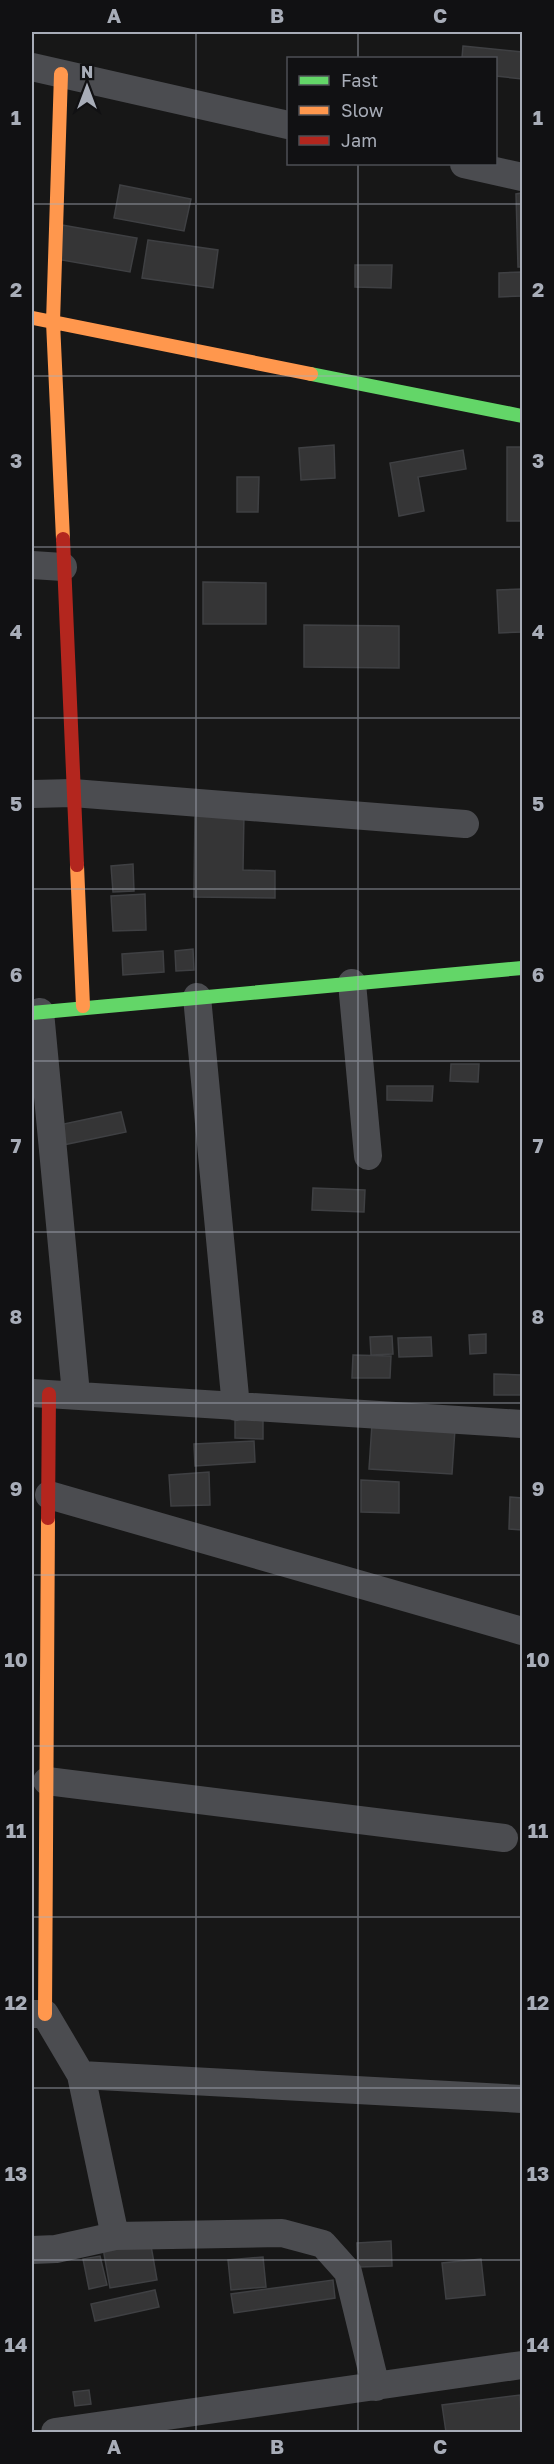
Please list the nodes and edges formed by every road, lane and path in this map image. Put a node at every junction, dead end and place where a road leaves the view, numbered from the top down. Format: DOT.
graph roads {
  1 [pos="32,67"];
  2 [pos="61,74"];
  3 [pos="287,124"];
  4 [pos="468,165"];
  5 [pos="522,177"];
  6 [pos="32,317"];
  7 [pos="53,322"];
  8 [pos="522,416"];
  9 [pos="32,565"];
  10 [pos="63,567"];
  11 [pos="73,793"];
  12 [pos="32,794"];
  13 [pos="465,824"];
  14 [pos="522,968"];
  15 [pos="352,983"];
  16 [pos="197,997"];
  17 [pos="83,1006"];
  18 [pos="36,1013"];
  19 [pos="368,1156"];
  20 [pos="52,1393"];
  21 [pos="236,1407"];
  22 [pos="522,1424"];
  23 [pos="49,1494"];
  24 [pos="522,1631"];
  25 [pos="47,1781"];
  26 [pos="504,1838"];
  27 [pos="38,2014"];
  28 [pos="81,2075"];
  29 [pos="522,2099"];
  30 [pos="115,2236"];
  31 [pos="32,2250"];
  32 [pos="522,2365"];
  33 [pos="376,2387"];
  34 [pos="168,2424"];
  35 [pos="55,2433"];
  1 -- 2 [label="street"];
  2 -- 3 [label="street"];
  2 -- 7 [label="street"];
  4 -- 5 [label="street"];
  6 -- 7 [label="street"];
  7 -- 8 [label="street"];
  7 -- 10 [label="street"];
  9 -- 10 [label="street"];
  10 -- 11 [label="street"];
  11 -- 12 [label="street"];
  11 -- 13 [label="street"];
  11 -- 17 [label="street"];
  14 -- 15 [label="street"];
  15 -- 16 [label="street"];
  15 -- 19 [label="street"];
  16 -- 17 [label="street"];
  16 -- 21 [label="street"];
  17 -- 18 [label="street"];
  18 -- 20 [label="street"];
  20 -- 21 [label="street"];
  20 -- 23 [label="street"];
  21 -- 22 [label="street"];
  23 -- 24 [label="street"];
  23 -- 25 [label="street"];
  25 -- 26 [label="street"];
  25 -- 27 [label="street"];
  27 -- 28 [label="street"];
  28 -- 29 [label="street"];
  28 -- 30 [label="street"];
  30 -- 31 [label="street"];
  30 -- 33 [label="street"];
  32 -- 33 [label="street"];
  33 -- 34 [label="street"];
  34 -- 35 [label="street"];
}
